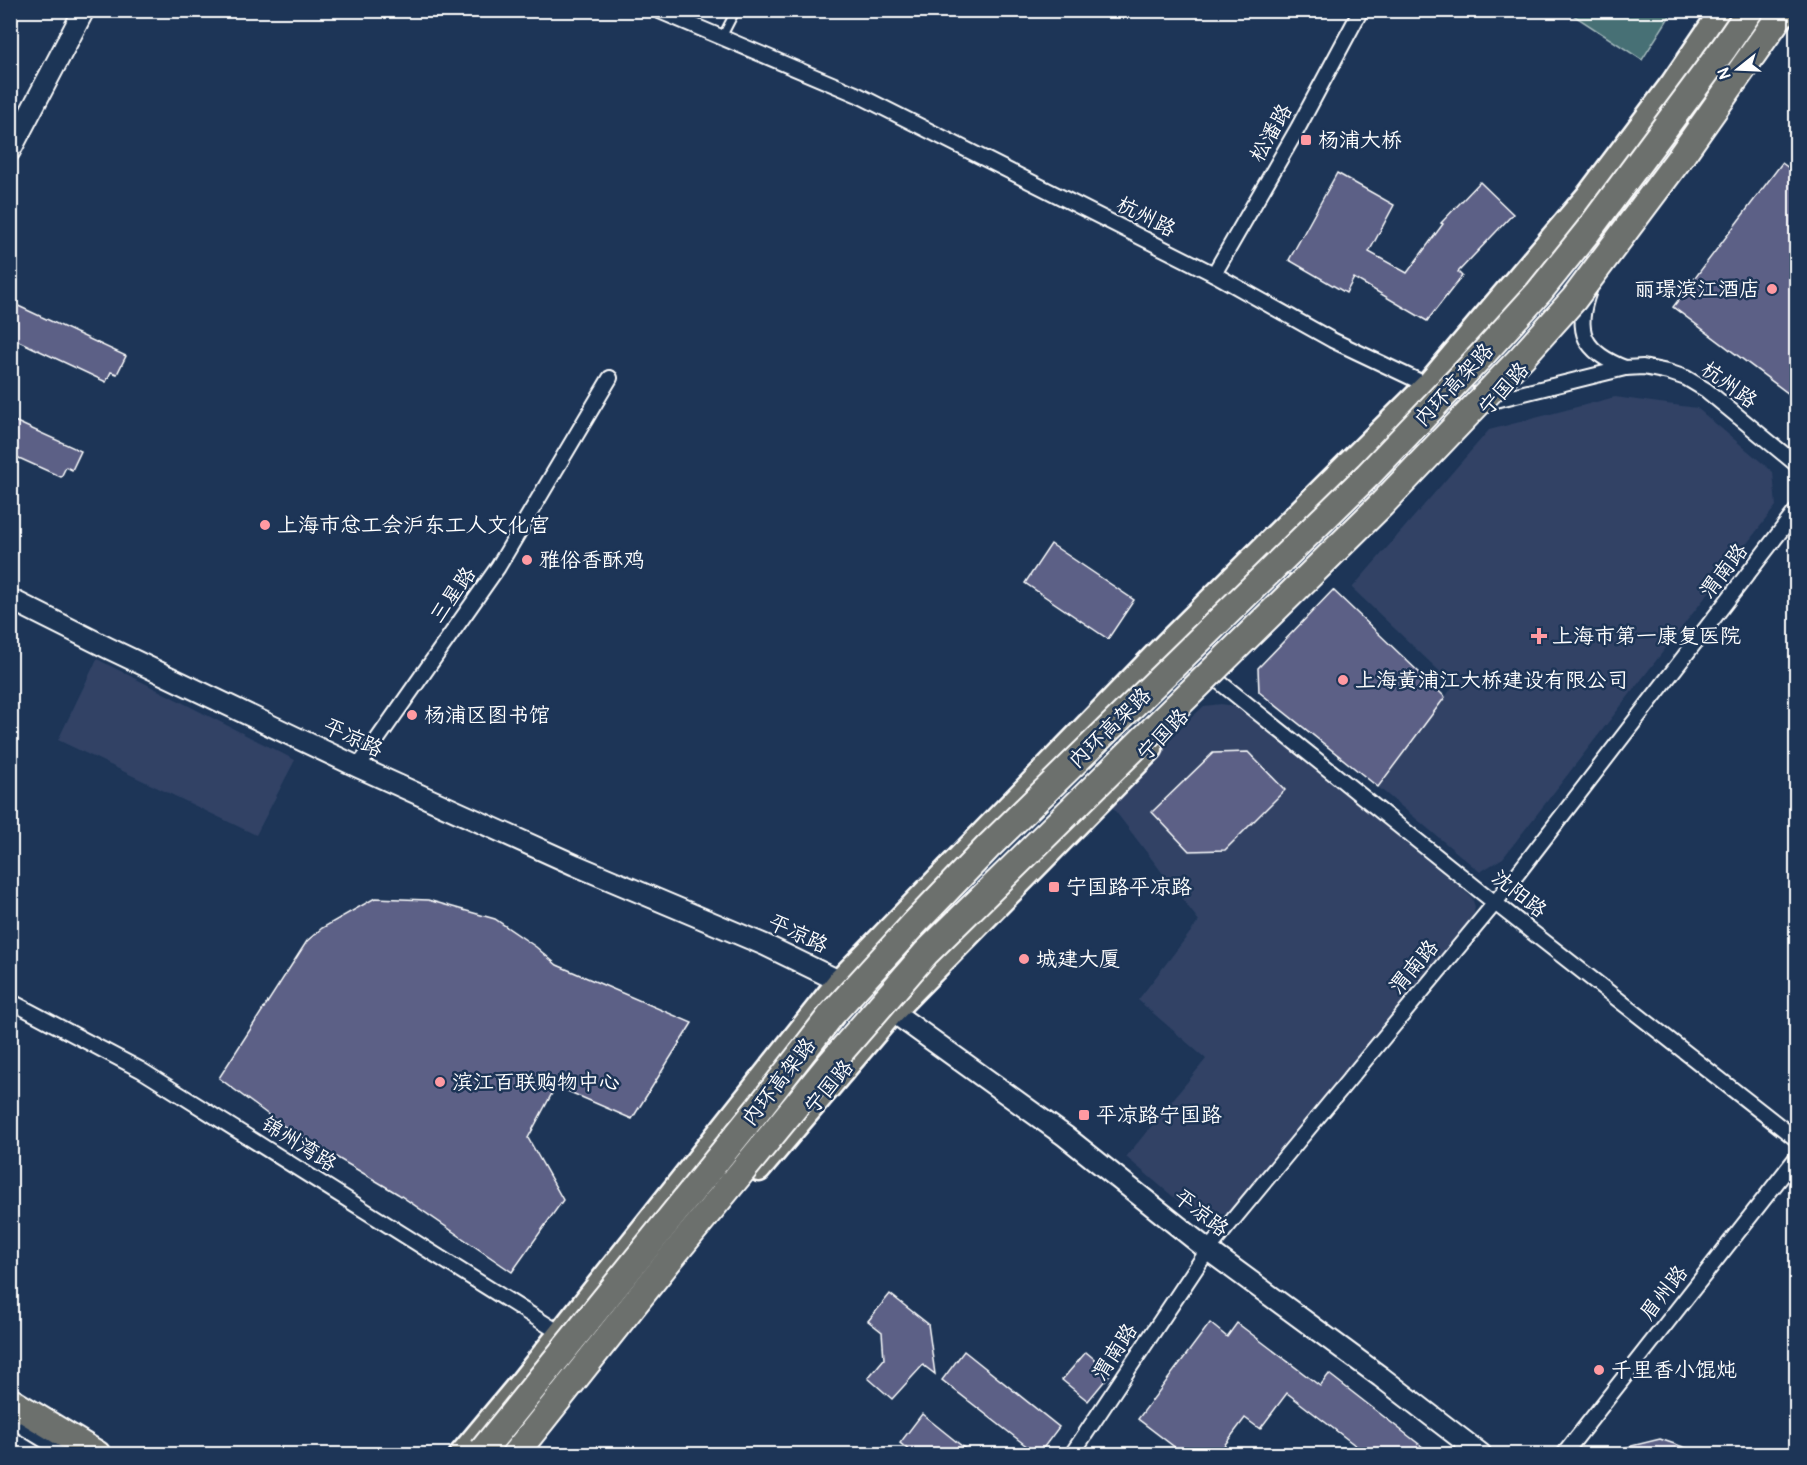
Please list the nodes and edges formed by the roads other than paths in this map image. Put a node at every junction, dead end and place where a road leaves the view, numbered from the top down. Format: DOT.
graph roads {
  1 [pos="84,10"];
  2 [pos="657,10"];
  3 [pos="736,10"];
  4 [pos="1362,10"];
  5 [pos="1722,10"];
  6 [pos="1750,10"];
  7 [pos="1784,10"];
  8 [pos="1792,10"];
  9 [pos="722,37"];
  10 [pos="10,151"];
  11 [pos="1214,274"];
  12 [pos="1590,288"];
  13 [pos="1625,368"];
  14 [pos="610,378"];
  15 [pos="1427,385"];
  16 [pos="1496,400"];
  17 [pos="1797,464"];
  18 [pos="1797,511"];
  19 [pos="10,599"];
  20 [pos="1217,680"];
  21 [pos="358,767"];
  22 [pos="1495,903"];
  23 [pos="839,981"];
  24 [pos="10,1001"];
  25 [pos="892,1012"];
  26 [pos="1797,1139"];
  27 [pos="1797,1158"];
  28 [pos="1208,1250"];
  29 [pos="560,1333"];
  30 [pos="10,1401"];
  31 [pos="10,1419"];
  32 [pos="475,1453"];
  33 [pos="67,1455"];
  34 [pos="98,1455"];
  35 [pos="515,1455"];
  36 [pos="526,1455"];
  37 [pos="1072,1455"];
  38 [pos="1481,1455"];
  39 [pos="1564,1455"];
  1 -- 10 [label="main road"];
  2 -- 9 [label="street, 杭州路"];
  3 -- 9 [label="lane"];
  4 -- 11 [label="street, 松潘路"];
  5 -- 15 [label="main road"];
  6 -- 32 [label="highway, 内环高架路, bridge"];
  7 -- 35 [label="highway, 内环高架路, bridge"];
  8 -- 12 [label="main road, 宁国路"];
  9 -- 11 [label="street, 杭州路"];
  11 -- 15 [label="street, 杭州路"];
  12 -- 13 [label="street, 杭州路"];
  12 -- 16 [label="main road, 宁国路"];
  13 -- 16 [label="street, 杭州路"];
  13 -- 17 [label="street, 杭州路"];
  14 -- 21 [label="street, 三星路"];
  15 -- 16 [label="street, 杭州路"];
  15 -- 23 [label="main road"];
  16 -- 20 [label="main road, 宁国路"];
  18 -- 22 [label="street, 渭南路"];
  19 -- 21 [label="main road, 平凉路"];
  20 -- 22 [label="street, 沈阳路"];
  20 -- 25 [label="main road, 宁国路"];
  21 -- 23 [label="main road, 平凉路"];
  22 -- 26 [label="street, 沈阳路"];
  22 -- 28 [label="street, 渭南路"];
  23 -- 25 [label="main road, 平凉路"];
  23 -- 29 [label="main road"];
  24 -- 29 [label="street, 锦州湾路"];
  25 -- 28 [label="main road, 平凉路"];
  25 -- 36 [label="main road, 宁国路"];
  27 -- 39 [label="street, 眉州路"];
  28 -- 37 [label="street, 渭南路"];
  28 -- 38 [label="main road, 平凉路"];
  29 -- 32 [label="main road"];
  30 -- 34 [label="highway"];
  31 -- 33 [label="street"];
}
